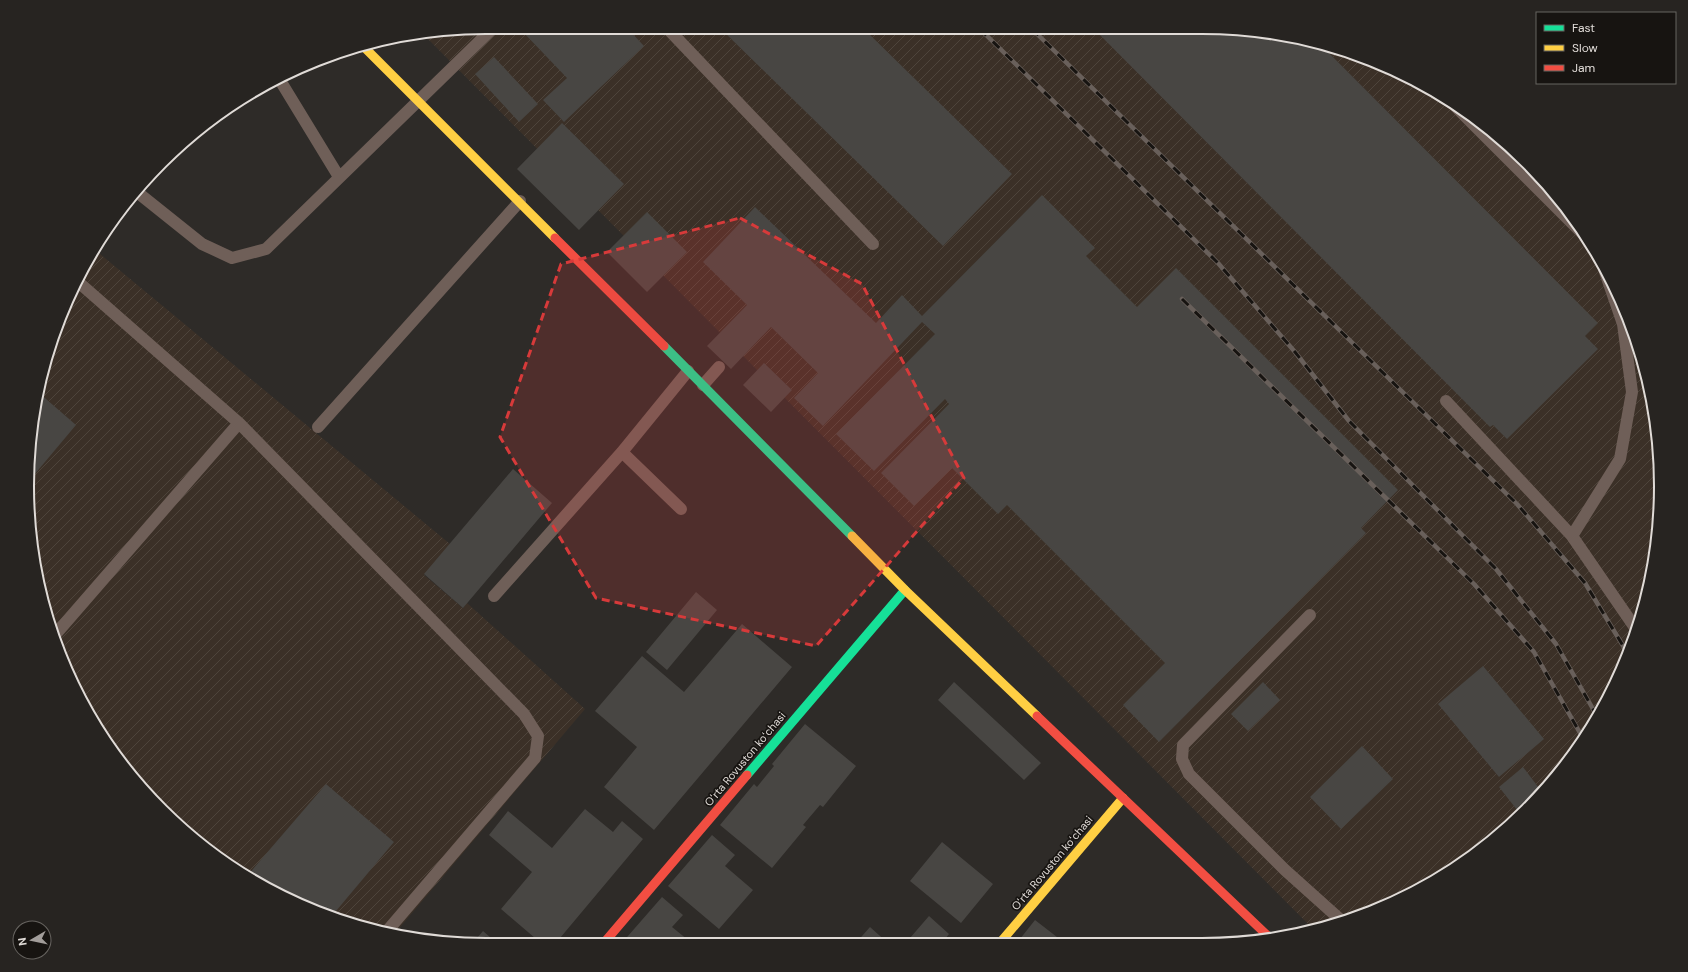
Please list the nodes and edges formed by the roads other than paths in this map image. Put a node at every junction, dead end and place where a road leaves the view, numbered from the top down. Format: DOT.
graph roads {
  1 [pos="487,34"];
  2 [pos="673,34"];
  3 [pos="367,50"];
  4 [pos="282,83"];
  5 [pos="417,101"];
  6 [pos="1474,125"];
  7 [pos="339,178"];
  8 [pos="140,195"];
  9 [pos="520,201"];
  10 [pos="1563,214"];
  11 [pos="873,244"];
  12 [pos="82,285"];
  13 [pos="1615,303"];
  14 [pos="719,367"];
  15 [pos="688,371"];
  16 [pos="703,385"];
  17 [pos="1446,401"];
  18 [pos="239,423"];
  19 [pos="318,427"];
  20 [pos="622,452"];
  21 [pos="681,509"];
  22 [pos="1572,536"];
  23 [pos="905,590"];
  24 [pos="494,596"];
  25 [pos="1310,615"];
  26 [pos="1632,624"];
  27 [pos="58,631"];
  28 [pos="1123,798"];
  29 [pos="1337,917"];
  30 [pos="390,927"];
  31 [pos="1265,933"];
  32 [pos="608,938"];
  33 [pos="1003,938"];
  1 -- 5 [label="lane"];
  2 -- 11 [label="lane"];
  3 -- 5 [label="street"];
  4 -- 7 [label="lane"];
  5 -- 7 [label="lane"];
  5 -- 9 [label="street"];
  6 -- 10 [label="lane"];
  7 -- 8 [label="lane"];
  9 -- 15 [label="street"];
  9 -- 19 [label="lane"];
  12 -- 18 [label="lane"];
  13 -- 22 [label="lane"];
  14 -- 16 [label="lane"];
  15 -- 16 [label="street"];
  15 -- 20 [label="lane"];
  16 -- 23 [label="street"];
  17 -- 22 [label="lane"];
  18 -- 27 [label="lane"];
  18 -- 30 [label="lane"];
  20 -- 21 [label="lane"];
  20 -- 24 [label="lane"];
  22 -- 26 [label="lane"];
  23 -- 28 [label="street"];
  23 -- 32 [label="street, Oʻrta Rovuston koʻchasi"];
  25 -- 29 [label="lane"];
  28 -- 31 [label="street"];
  28 -- 33 [label="street, Oʻrta Rovuston koʻchasi"];
}
